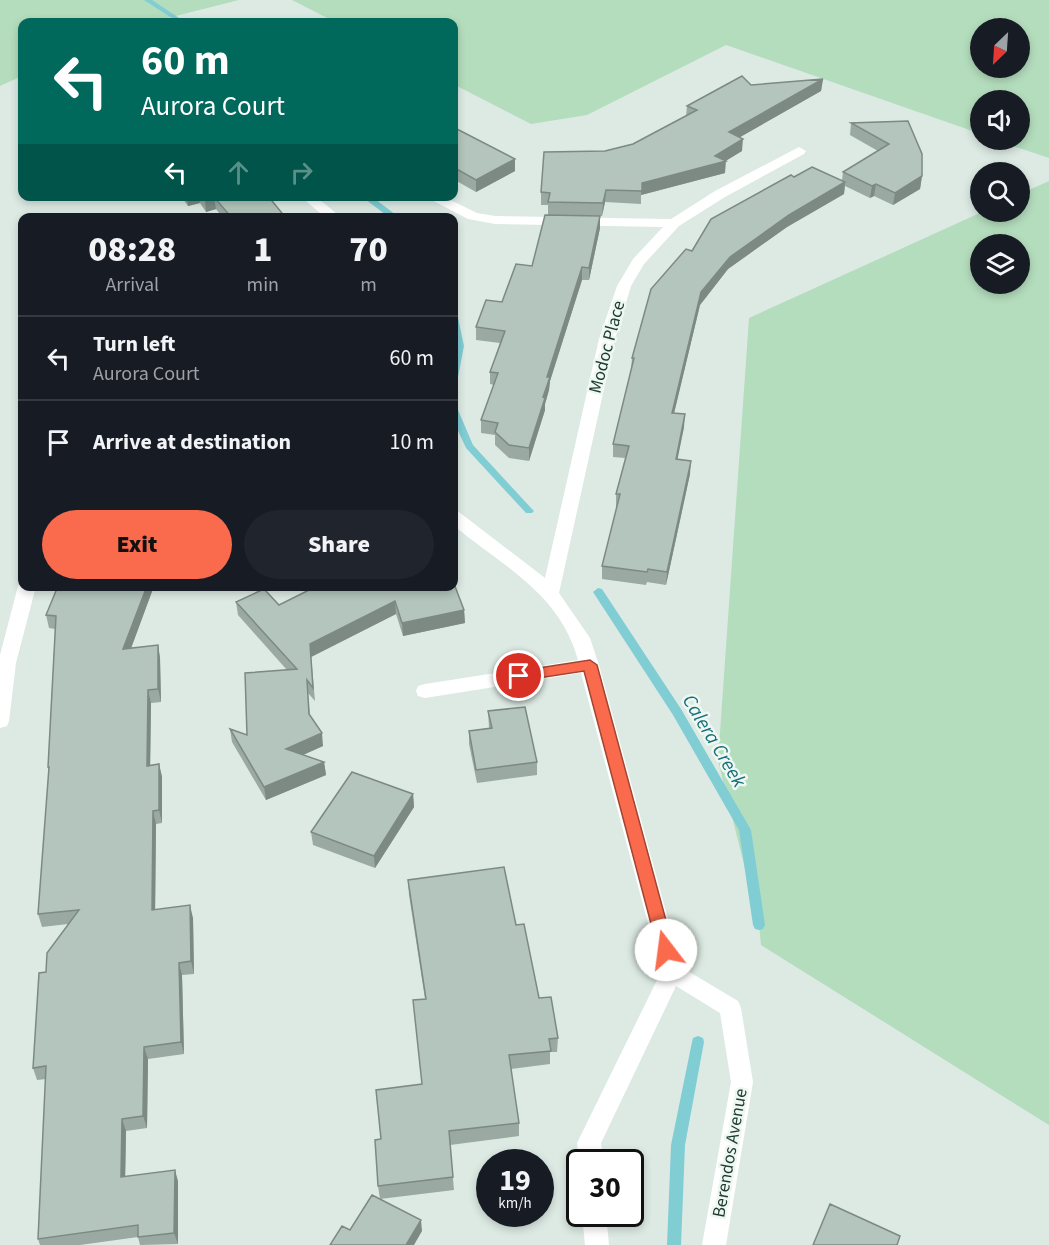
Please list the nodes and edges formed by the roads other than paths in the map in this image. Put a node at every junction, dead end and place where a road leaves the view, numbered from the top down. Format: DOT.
graph roads {
  1 [pos="799,151"];
  2 [pos="313,201"];
  3 [pos="440,201"];
  4 [pos="328,213"];
  5 [pos="674,223"];
  6 [pos="458,520"];
  7 [pos="25,591"];
  8 [pos="550,593"];
  9 [pos="4,663"];
  10 [pos="590,665"];
  11 [pos="425,691"];
  12 [pos="0,721"];
  13 [pos="672,972"];
  14 [pos="590,1149"];
  15 [pos="595,1227"];
  16 [pos="597,1245"];
  17 [pos="714,1245"];
  1 -- 5 [label="street, Modoc Place"];
  2 -- 4 [label="street"];
  3 -- 5 [label="street"];
  5 -- 8 [label="street, Modoc Place"];
  6 -- 8 [label="street"];
  7 -- 9 [label="street"];
  8 -- 10 [label="street"];
  9 -- 12 [label="street"];
  10 -- 11 [label="street"];
  10 -- 13 [label="street"];
  13 -- 14 [label="street"];
  13 -- 17 [label="street, Berendos Avenue"];
  15 -- 16 [label="street"];
}
